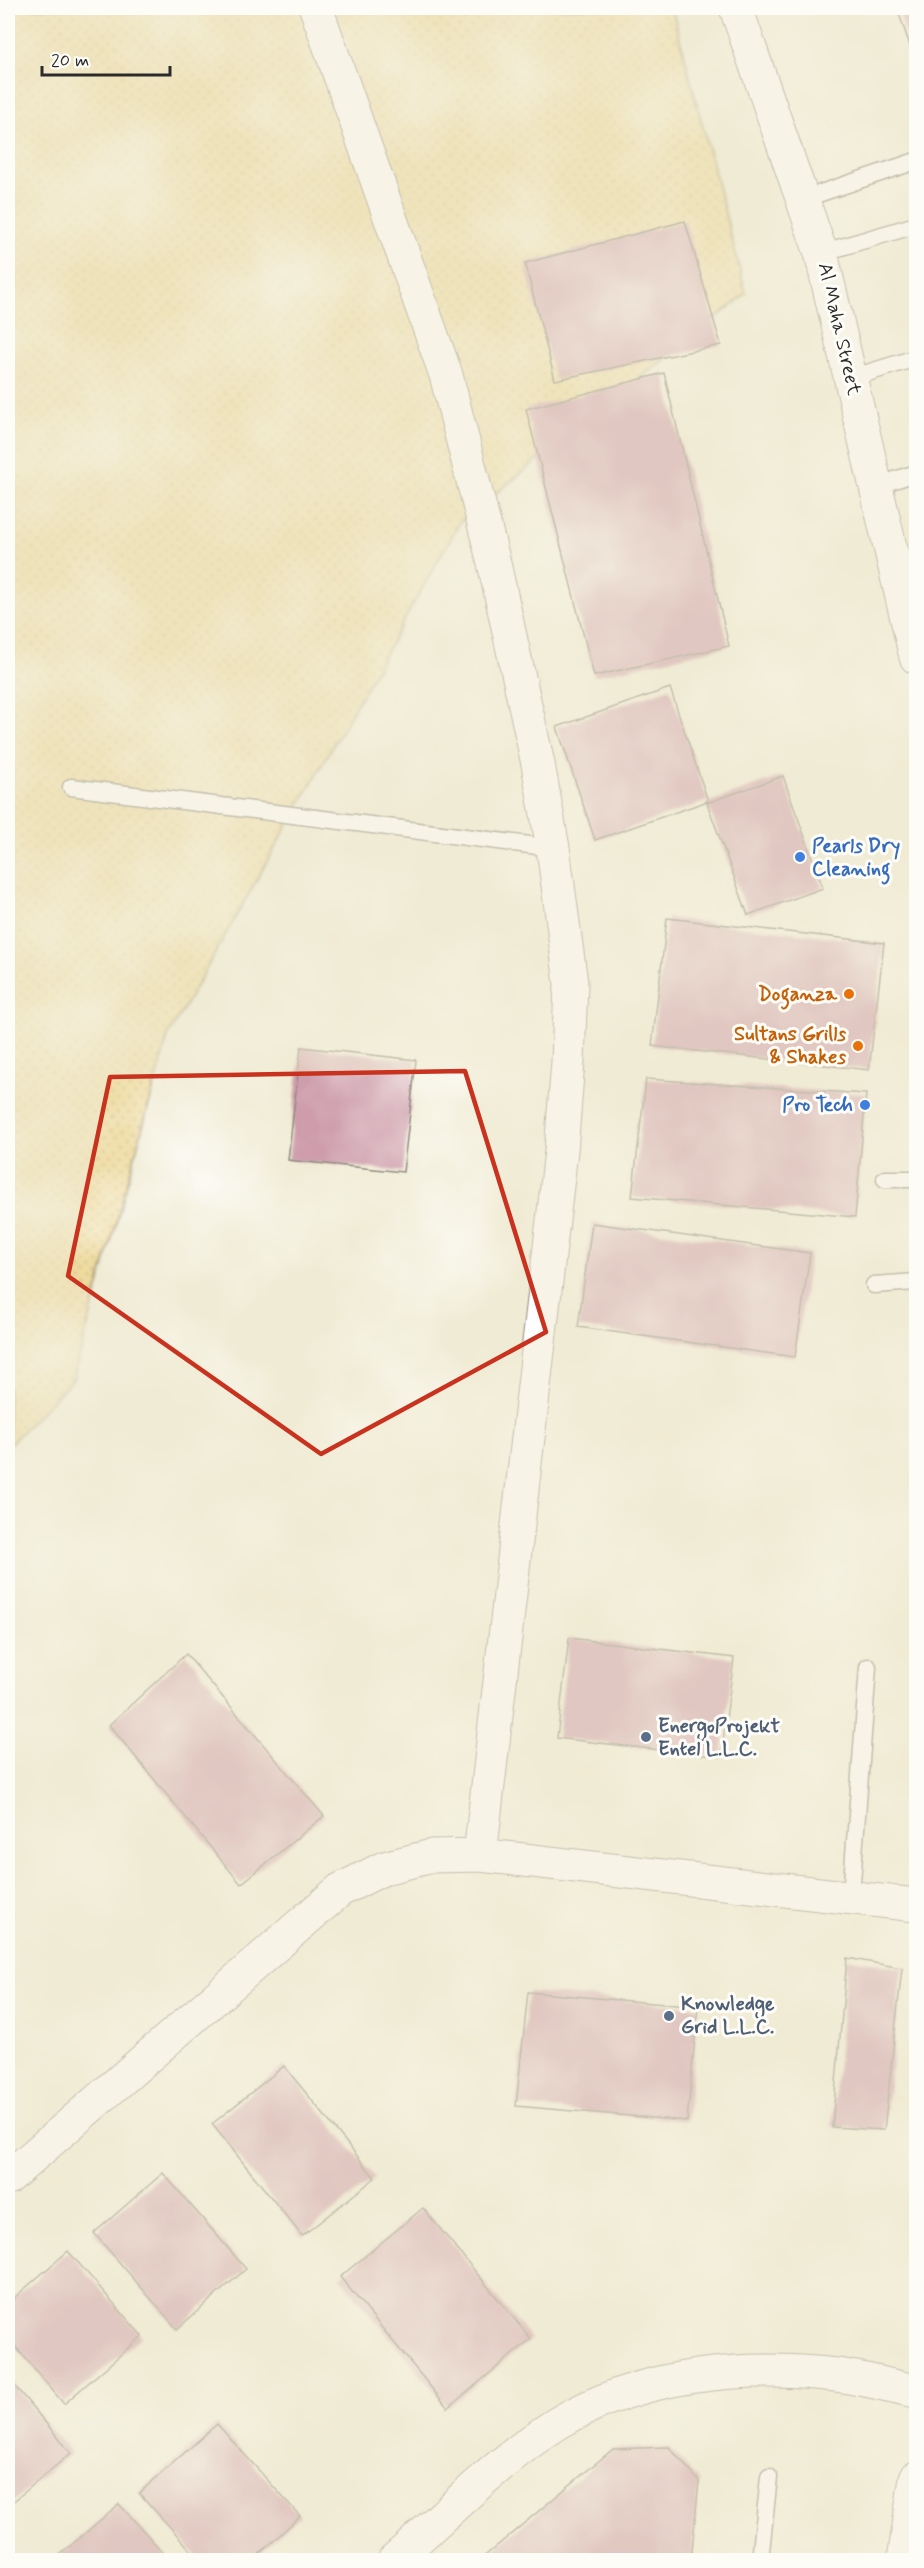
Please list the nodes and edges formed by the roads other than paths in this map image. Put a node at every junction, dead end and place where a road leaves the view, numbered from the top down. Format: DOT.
graph roads {
  1 [pos="316,8"];
  2 [pos="736,8"];
  3 [pos="916,161"];
  4 [pos="803,199"];
  5 [pos="916,225"];
  6 [pos="821,252"];
  7 [pos="916,358"];
  8 [pos="851,378"];
  9 [pos="916,473"];
  10 [pos="876,486"];
  11 [pos="906,570"];
  12 [pos="916,657"];
  13 [pos="71,787"];
  14 [pos="553,848"];
  15 [pos="885,1179"];
  16 [pos="916,1179"];
  17 [pos="916,1282"];
  18 [pos="874,1285"];
  19 [pos="868,1667"];
  20 [pos="480,1855"];
  21 [pos="851,1896"];
  22 [pos="916,1905"];
  23 [pos="8,2178"];
  24 [pos="916,2391"];
  25 [pos="769,2477"];
  26 [pos="916,2478"];
  27 [pos="394,2560"];
  28 [pos="760,2560"];
  29 [pos="904,2560"];
  1 -- 14 [label="street"];
  2 -- 4 [label="street, Al Maha Street"];
  3 -- 4 [label="lane"];
  4 -- 6 [label="street, Al Maha Street"];
  5 -- 6 [label="lane"];
  6 -- 8 [label="street, Al Maha Street"];
  7 -- 8 [label="lane"];
  8 -- 10 [label="street, Al Maha Street"];
  9 -- 10 [label="lane"];
  10 -- 11 [label="street, Al Maha Street"];
  11 -- 12 [label="street, Al Maha Street"];
  13 -- 14 [label="lane"];
  14 -- 20 [label="street"];
  15 -- 16 [label="lane"];
  17 -- 18 [label="lane"];
  19 -- 21 [label="lane"];
  20 -- 21 [label="street"];
  20 -- 23 [label="street"];
  21 -- 22 [label="street"];
  24 -- 27 [label="street"];
  25 -- 28 [label="lane"];
  26 -- 29 [label="street"];
}
